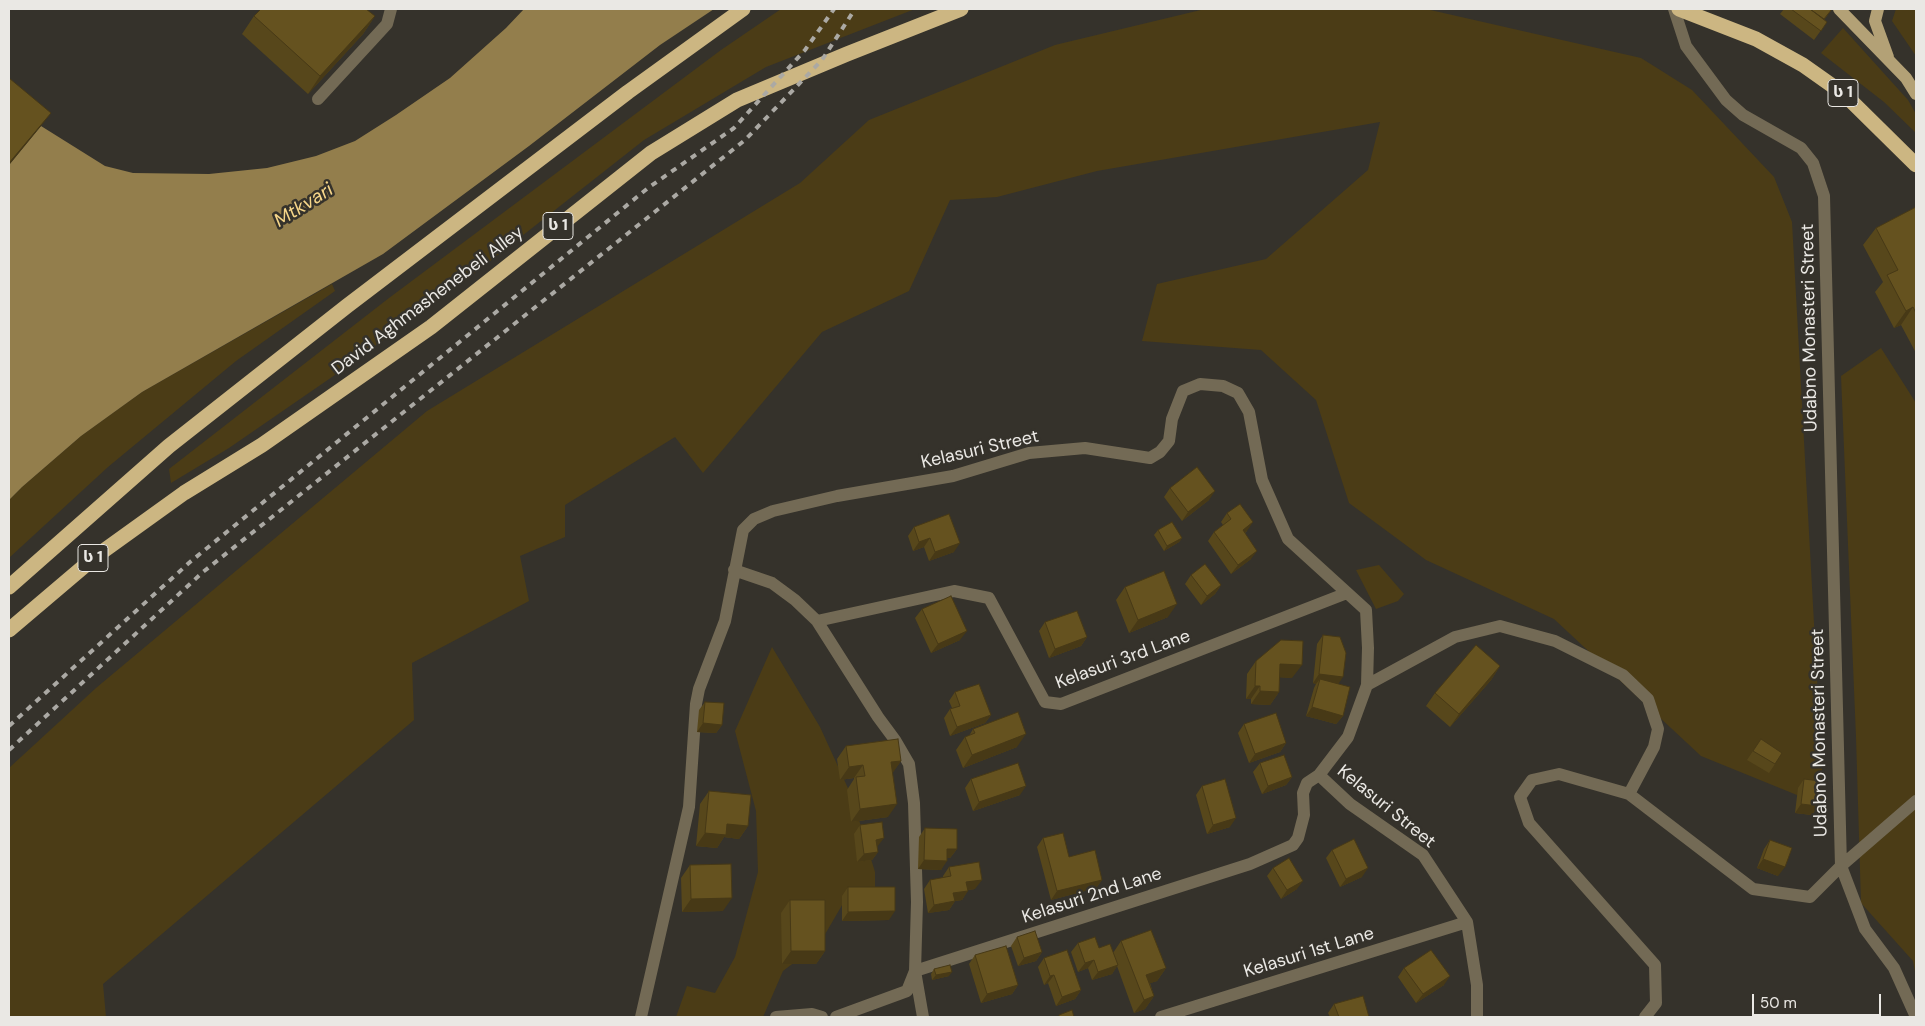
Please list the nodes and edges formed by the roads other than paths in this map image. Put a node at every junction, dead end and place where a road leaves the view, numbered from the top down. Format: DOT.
graph roads {
  1 [pos="391,9"];
  2 [pos="744,9"];
  3 [pos="961,9"];
  4 [pos="1674,9"];
  5 [pos="1679,9"];
  6 [pos="1839,9"];
  7 [pos="1878,9"];
  8 [pos="1890,61"];
  9 [pos="1916,94"];
  10 [pos="318,99"];
  11 [pos="1916,165"];
  12 [pos="734,570"];
  13 [pos="9,587"];
  14 [pos="1347,592"];
  15 [pos="817,621"];
  16 [pos="9,630"];
  17 [pos="1366,685"];
  18 [pos="1319,775"];
  19 [pos="1629,794"];
  20 [pos="1916,801"];
  21 [pos="1841,866"];
  22 [pos="1467,922"];
  23 [pos="915,971"];
  24 [pos="641,1017"];
  25 [pos="776,1017"];
  26 [pos="822,1017"];
  27 [pos="836,1017"];
  28 [pos="923,1017"];
  29 [pos="1161,1017"];
  30 [pos="1477,1017"];
  31 [pos="1645,1017"];
  32 [pos="1916,1017"];
  1 -- 10 [label="street"];
  2 -- 13 [label="highway, ს 1"];
  3 -- 16 [label="highway, David Aghmashenebeli Alley / ს 1"];
  4 -- 21 [label="street, Udabno Monasteri Street"];
  5 -- 11 [label="highway, ს 1"];
  6 -- 8 [label="main road"];
  7 -- 8 [label="main road"];
  8 -- 9 [label="main road"];
  12 -- 14 [label="street, Kelasuri Street"];
  12 -- 15 [label="street"];
  12 -- 24 [label="street"];
  14 -- 15 [label="street, Kelasuri 3rd Lane"];
  14 -- 17 [label="street, Kelasuri Street"];
  15 -- 23 [label="street"];
  17 -- 18 [label="street, Kelasuri Street"];
  17 -- 19 [label="street"];
  18 -- 22 [label="street, Kelasuri Street"];
  18 -- 23 [label="street, Kelasuri 2nd Lane"];
  19 -- 21 [label="street"];
  19 -- 31 [label="street"];
  20 -- 21 [label="street"];
  21 -- 32 [label="street, Udabno Monasteri Street"];
  22 -- 29 [label="street, Kelasuri 1st Lane"];
  22 -- 30 [label="street, Kelasuri Street"];
  23 -- 27 [label="street"];
  23 -- 28 [label="street"];
  25 -- 26 [label="street"];
}
